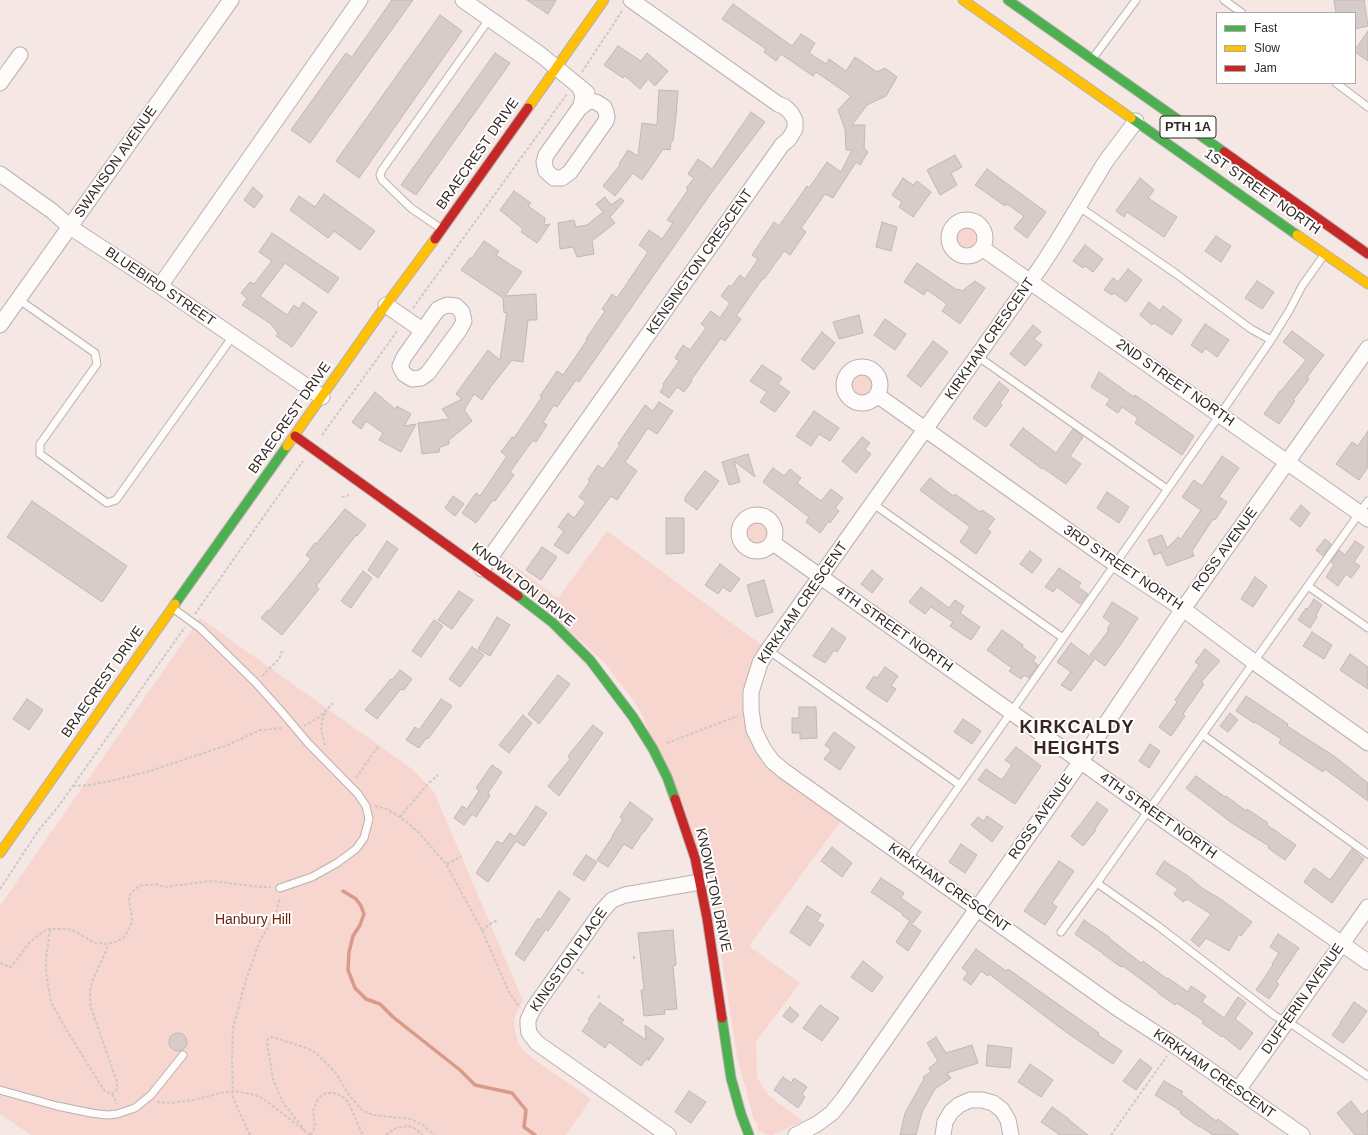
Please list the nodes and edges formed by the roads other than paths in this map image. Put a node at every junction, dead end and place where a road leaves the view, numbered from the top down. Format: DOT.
graph roads {
  1 [pos="231,0"];
  2 [pos="360,0"];
  3 [pos="463,0"];
  4 [pos="604,0"];
  5 [pos="631,0"];
  6 [pos="963,0"];
  7 [pos="1008,0"];
  8 [pos="1136,0"];
  9 [pos="1224,0"];
  10 [pos="1241,12"];
  11 [pos="490,18"];
  12 [pos="20,55"];
  13 [pos="1093,58"];
  14 [pos="557,67"];
  15 [pos="0,83"];
  16 [pos="1337,84"];
  17 [pos="579,86"];
  18 [pos="600,104"];
  19 [pos="1368,107"];
  20 [pos="580,108"];
  21 [pos="1141,120"];
  22 [pos="1221,162"];
  23 [pos="0,174"];
  24 [pos="1274,188"];
  25 [pos="1078,206"];
  26 [pos="70,227"];
  27 [pos="442,229"];
  28 [pos="982,248"];
  29 [pos="1325,254"];
  30 [pos="1368,254"];
  31 [pos="1030,281"];
  32 [pos="1368,284"];
  33 [pos="160,286"];
  34 [pos="18,299"];
  35 [pos="386,305"];
  36 [pos="0,325"];
  37 [pos="422,330"];
  38 [pos="232,336"];
  39 [pos="1271,340"];
  40 [pos="1368,348"];
  41 [pos="977,356"];
  42 [pos="877,395"];
  43 [pos="322,397"];
  44 [pos="1220,414"];
  45 [pos="925,429"];
  46 [pos="295,436"];
  47 [pos="1288,462"];
  48 [pos="1167,489"];
  49 [pos="872,503"];
  50 [pos="1365,511"];
  51 [pos="773,543"];
  52 [pos="1115,564"];
  53 [pos="482,569"];
  54 [pos="820,576"];
  55 [pos="1308,586"];
  56 [pos="172,608"];
  57 [pos="1183,609"];
  58 [pos="1368,628"];
  59 [pos="1063,638"];
  60 [pos="768,650"];
  61 [pos="1254,662"];
  62 [pos="1011,712"];
  63 [pos="1203,735"];
  64 [pos="1368,743"];
  65 [pos="1081,761"];
  66 [pos="960,785"];
  67 [pos="1149,810"];
  68 [pos="0,853"];
  69 [pos="1368,854"];
  70 [pos="908,859"];
  71 [pos="700,882"];
  72 [pos="1097,883"];
  73 [pos="280,888"];
  74 [pos="1368,907"];
  75 [pos="977,908"];
  76 [pos="1061,932"];
  77 [pos="1342,944"];
  78 [pos="1368,962"];
  79 [pos="1287,1022"];
  80 [pos="183,1055"];
  81 [pos="1368,1076"];
  82 [pos="0,1090"];
  83 [pos="1238,1090"];
  84 [pos="668,1135"];
  85 [pos="749,1135"];
  86 [pos="796,1135"];
  87 [pos="943,1135"];
  88 [pos="1011,1135"];
  89 [pos="1302,1135"];
  1 -- 26 [label="street, SWANSON AVENUE"];
  2 -- 33 [label="street"];
  3 -- 11 [label="street"];
  4 -- 14 [label="street, BRAECREST DRIVE"];
  5 -- 53 [label="street, KENSINGTON CRESCENT"];
  6 -- 21 [label="street, 1ST STREET NORTH / PTH 1A"];
  7 -- 13 [label="street, 1ST STREET NORTH / PTH 1A"];
  8 -- 13 [label="lane"];
  9 -- 10 [label="lane"];
  11 -- 14 [label="street"];
  11 -- 27 [label="lane"];
  12 -- 15 [label="street"];
  13 -- 24 [label="street, 1ST STREET NORTH / PTH 1A"];
  14 -- 17 [label="street"];
  14 -- 27 [label="street, BRAECREST DRIVE"];
  16 -- 19 [label="lane"];
  17 -- 18 [label="street"];
  17 -- 20 [label="street"];
  18 -- 20 [label="street"];
  18 -- 20 [label="street"];
  21 -- 25 [label="street, KIRKHAM CRESCENT"];
  21 -- 29 [label="street, 1ST STREET NORTH / PTH 1A"];
  22 -- 24 [label="street"];
  23 -- 26 [label="street, BLUEBIRD STREET"];
  24 -- 30 [label="street, 1ST STREET NORTH / PTH 1A"];
  25 -- 31 [label="street, KIRKHAM CRESCENT"];
  25 -- 39 [label="lane"];
  26 -- 33 [label="street, BLUEBIRD STREET"];
  26 -- 34 [label="street, SWANSON AVENUE"];
  27 -- 35 [label="street, BRAECREST DRIVE"];
  28 -- 31 [label="street, 2ND STREET NORTH"];
  29 -- 32 [label="street, 1ST STREET NORTH / PTH 1A"];
  29 -- 39 [label="lane"];
  31 -- 41 [label="street, KIRKHAM CRESCENT"];
  31 -- 44 [label="street, 2ND STREET NORTH"];
  33 -- 38 [label="street, BLUEBIRD STREET"];
  34 -- 36 [label="street, SWANSON AVENUE"];
  34 -- 38 [label="lane"];
  35 -- 37 [label="street"];
  35 -- 43 [label="street, BRAECREST DRIVE"];
  37 -- 37 [label="street"];
  38 -- 43 [label="street, BLUEBIRD STREET"];
  39 -- 44 [label="lane"];
  40 -- 47 [label="street, ROSS AVENUE"];
  41 -- 45 [label="street, KIRKHAM CRESCENT"];
  41 -- 48 [label="lane"];
  42 -- 45 [label="street, 3RD STREET NORTH"];
  43 -- 46 [label="street, BRAECREST DRIVE"];
  44 -- 47 [label="street, 2ND STREET NORTH"];
  44 -- 48 [label="lane"];
  45 -- 49 [label="street, KIRKHAM CRESCENT"];
  45 -- 52 [label="street, 3RD STREET NORTH"];
  46 -- 53 [label="street, KNOWLTON DRIVE"];
  46 -- 56 [label="street, BRAECREST DRIVE"];
  47 -- 50 [label="street, 2ND STREET NORTH"];
  47 -- 57 [label="street, ROSS AVENUE"];
  48 -- 52 [label="lane"];
  49 -- 54 [label="street, KIRKHAM CRESCENT"];
  49 -- 59 [label="lane"];
  50 -- 55 [label="lane"];
  51 -- 54 [label="street, 4TH STREET NORTH"];
  52 -- 57 [label="street, 3RD STREET NORTH"];
  52 -- 59 [label="lane"];
  53 -- 71 [label="street, KNOWLTON DRIVE"];
  54 -- 60 [label="street, KIRKHAM CRESCENT"];
  54 -- 62 [label="street, 4TH STREET NORTH"];
  55 -- 58 [label="lane"];
  55 -- 61 [label="lane"];
  56 -- 68 [label="street, BRAECREST DRIVE"];
  56 -- 73 [label="lane"];
  57 -- 61 [label="street, 3RD STREET NORTH"];
  57 -- 65 [label="street, ROSS AVENUE"];
  59 -- 62 [label="lane"];
  60 -- 66 [label="lane"];
  60 -- 70 [label="street, KIRKHAM CRESCENT"];
  61 -- 63 [label="lane"];
  61 -- 64 [label="street, 3RD STREET NORTH"];
  62 -- 65 [label="street, 4TH STREET NORTH"];
  62 -- 66 [label="lane"];
  63 -- 67 [label="lane"];
  63 -- 69 [label="lane"];
  65 -- 67 [label="street, 4TH STREET NORTH"];
  65 -- 75 [label="street, ROSS AVENUE"];
  66 -- 70 [label="lane"];
  67 -- 72 [label="lane"];
  67 -- 77 [label="street, 4TH STREET NORTH"];
  70 -- 75 [label="street, KIRKHAM CRESCENT"];
  71 -- 84 [label="street, KINGSTON PLACE"];
  71 -- 85 [label="street, KNOWLTON DRIVE"];
  72 -- 76 [label="lane"];
  72 -- 79 [label="lane"];
  74 -- 77 [label="street, DUFFERIN AVENUE"];
  75 -- 83 [label="street, KIRKHAM CRESCENT"];
  75 -- 86 [label="street, ROSS AVENUE"];
  77 -- 78 [label="street, 4TH STREET NORTH"];
  77 -- 79 [label="street, DUFFERIN AVENUE"];
  79 -- 81 [label="lane"];
  79 -- 83 [label="street, DUFFERIN AVENUE"];
  80 -- 82 [label="lane"];
  83 -- 89 [label="street, KIRKHAM CRESCENT"];
  87 -- 88 [label="street"];
}
